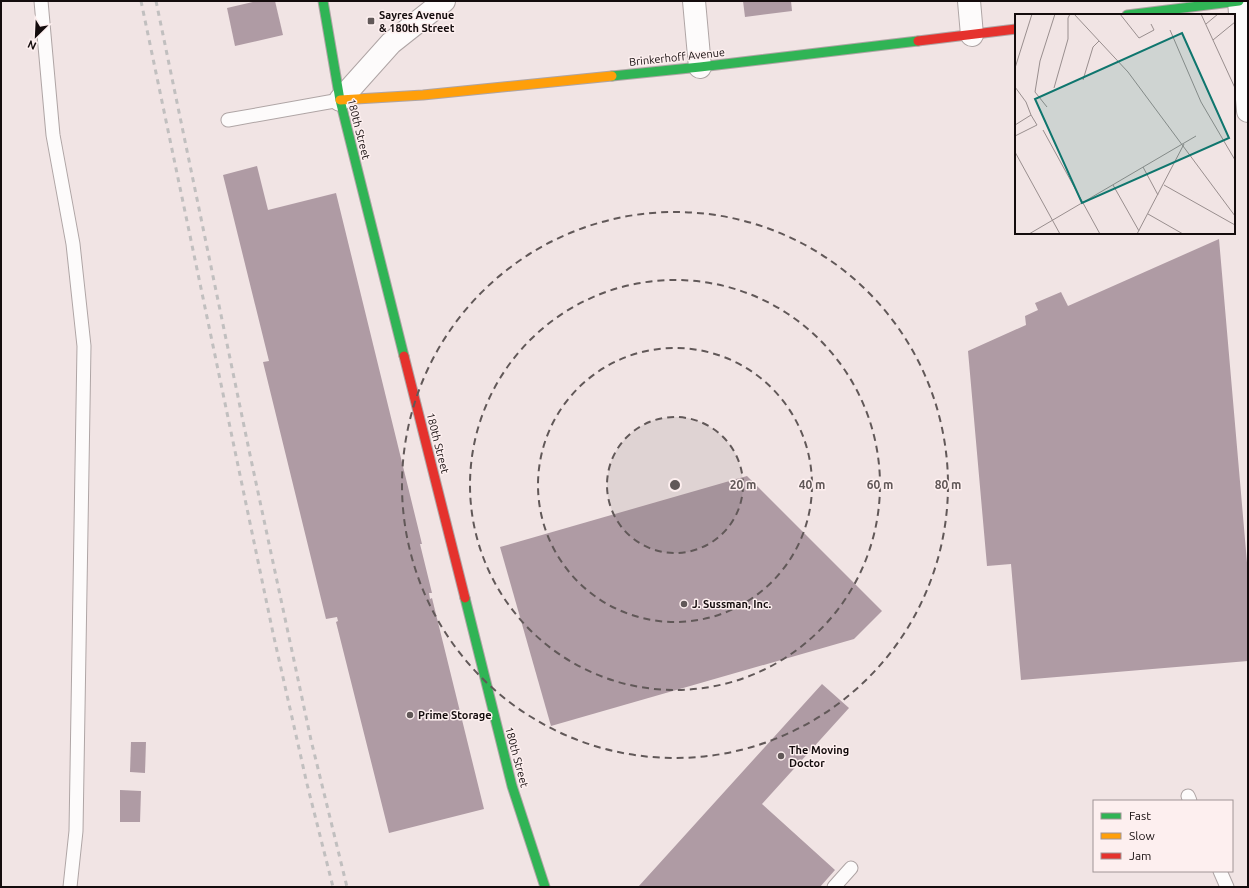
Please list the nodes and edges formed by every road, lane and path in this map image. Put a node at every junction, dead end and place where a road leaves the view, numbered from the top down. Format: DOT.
graph roads {
  1 [pos="41,1"];
  2 [pos="323,1"];
  3 [pos="444,1"];
  4 [pos="694,1"];
  5 [pos="969,1"];
  6 [pos="1239,1"];
  7 [pos="1135,14"];
  8 [pos="1015,29"];
  9 [pos="972,35"];
  10 [pos="700,67"];
  11 [pos="340,100"];
  12 [pos="1248,111"];
  13 [pos="228,120"];
  14 [pos="851,868"];
  15 [pos="1220,872"];
  16 [pos="70,887"];
  17 [pos="545,887"];
  18 [pos="834,887"];
  19 [pos="1227,887"];
  1 -- 16 [label="lane"];
  2 -- 11 [label="street, 180th Street"];
  3 -- 11 [label="street"];
  4 -- 10 [label="street"];
  5 -- 9 [label="street"];
  6 -- 7 [label="street"];
  6 -- 12 [label="street"];
  8 -- 9 [label="street, Brinkerhoff Avenue"];
  9 -- 10 [label="street, Brinkerhoff Avenue"];
  10 -- 11 [label="street, Brinkerhoff Avenue"];
  11 -- 13 [label="lane"];
  11 -- 17 [label="street, 180th Street"];
  14 -- 18 [label="lane"];
  15 -- 19 [label="lane"];
}
